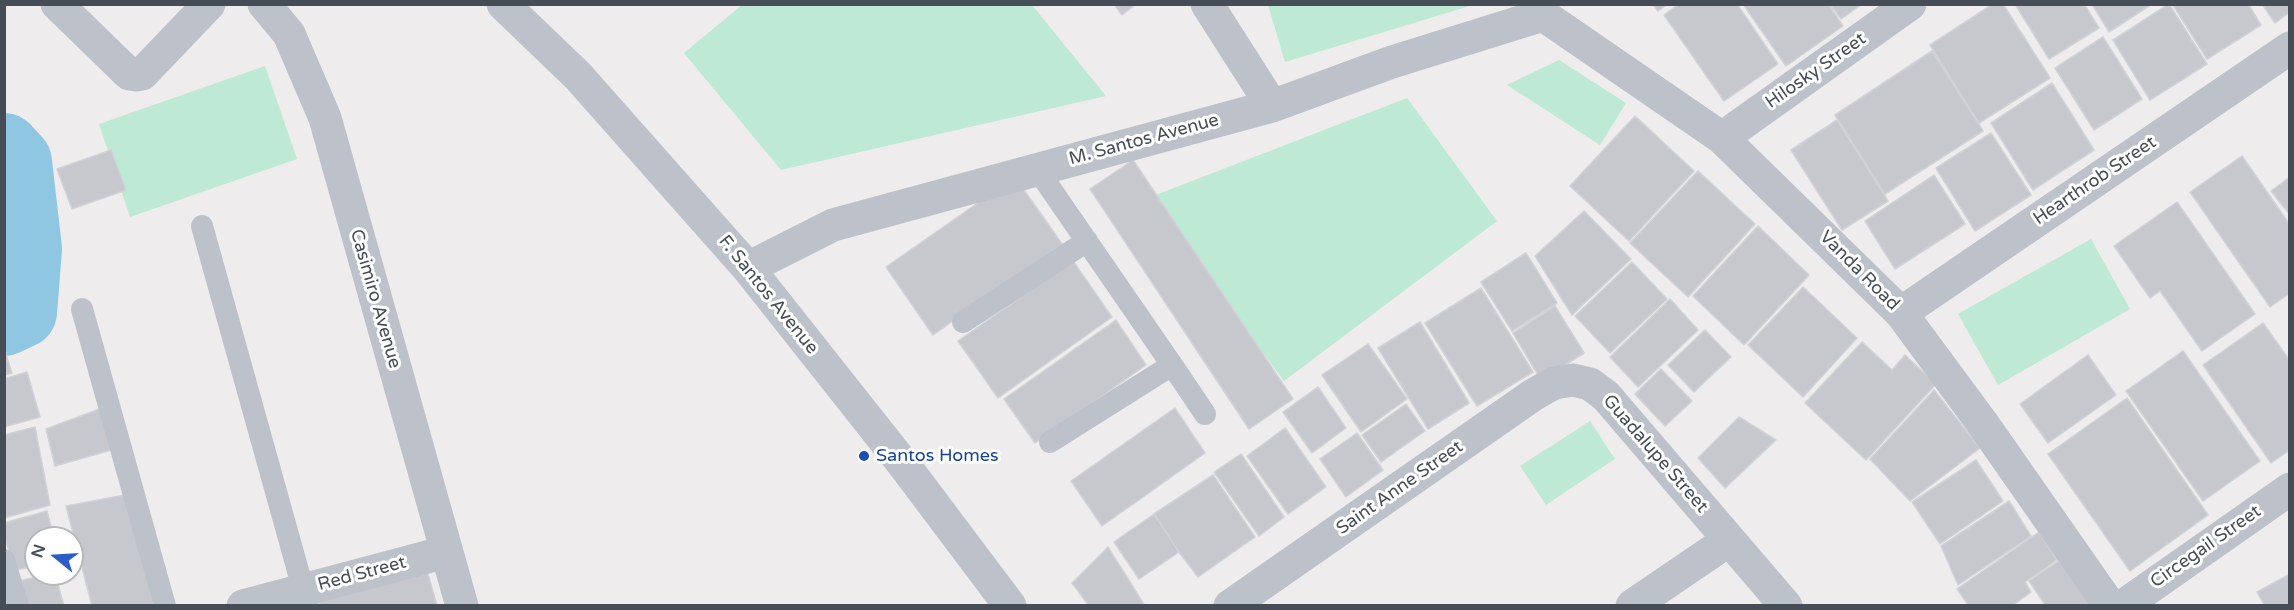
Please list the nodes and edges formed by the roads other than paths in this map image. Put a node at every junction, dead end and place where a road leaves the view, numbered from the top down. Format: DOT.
graph roads {
  1 [pos="57,4"];
  2 [pos="209,4"];
  3 [pos="264,4"];
  4 [pos="503,4"];
  5 [pos="1207,4"];
  6 [pos="1910,4"];
  7 [pos="1540,10"];
  8 [pos="2289,48"];
  9 [pos="1272,106"];
  10 [pos="1722,138"];
  11 [pos="1037,169"];
  12 [pos="202,226"];
  13 [pos="1087,242"];
  14 [pos="748,268"];
  15 [pos="82,309"];
  16 [pos="1901,313"];
  17 [pos="963,322"];
  18 [pos="1172,364"];
  19 [pos="1573,380"];
  20 [pos="1205,414"];
  21 [pos="1050,442"];
  22 [pos="2289,489"];
  23 [pos="1729,540"];
  24 [pos="446,552"];
  25 [pos="4,560"];
  26 [pos="1264,596"];
  27 [pos="306,598"];
  28 [pos="18,606"];
  29 [pos="165,606"];
  30 [pos="243,606"];
  31 [pos="462,606"];
  32 [pos="1010,606"];
  33 [pos="1230,606"];
  34 [pos="1632,606"];
  35 [pos="1786,606"];
  36 [pos="2110,606"];
  37 [pos="2123,606"];
  1 -- 2 [label="street"];
  3 -- 24 [label="street, Casimiro Avenue"];
  4 -- 14 [label="street, F. Santos Avenue"];
  5 -- 9 [label="street"];
  6 -- 10 [label="street, Hilosky Street"];
  7 -- 9 [label="street, M. Santos Avenue"];
  7 -- 10 [label="street, Vanda Road"];
  8 -- 16 [label="street, Hearthrob Street"];
  9 -- 11 [label="street, M. Santos Avenue"];
  10 -- 16 [label="street, Vanda Road"];
  11 -- 13 [label="lane"];
  11 -- 14 [label="street, M. Santos Avenue"];
  12 -- 27 [label="lane"];
  13 -- 17 [label="lane"];
  13 -- 18 [label="lane"];
  14 -- 32 [label="street, F. Santos Avenue"];
  15 -- 29 [label="lane"];
  16 -- 36 [label="street, Vanda Road"];
  18 -- 20 [label="lane"];
  18 -- 21 [label="lane"];
  19 -- 23 [label="street, Guadalupe Street"];
  19 -- 26 [label="street, Saint Anne Street"];
  22 -- 37 [label="street, Circegail Street"];
  23 -- 34 [label="street"];
  23 -- 35 [label="street, Guadalupe Street"];
  24 -- 27 [label="street, Red Street"];
  24 -- 31 [label="street, Casimiro Avenue"];
  25 -- 28 [label="lane"];
  26 -- 33 [label="street, Saint Anne Street"];
  27 -- 30 [label="street, Red Street"];
}
